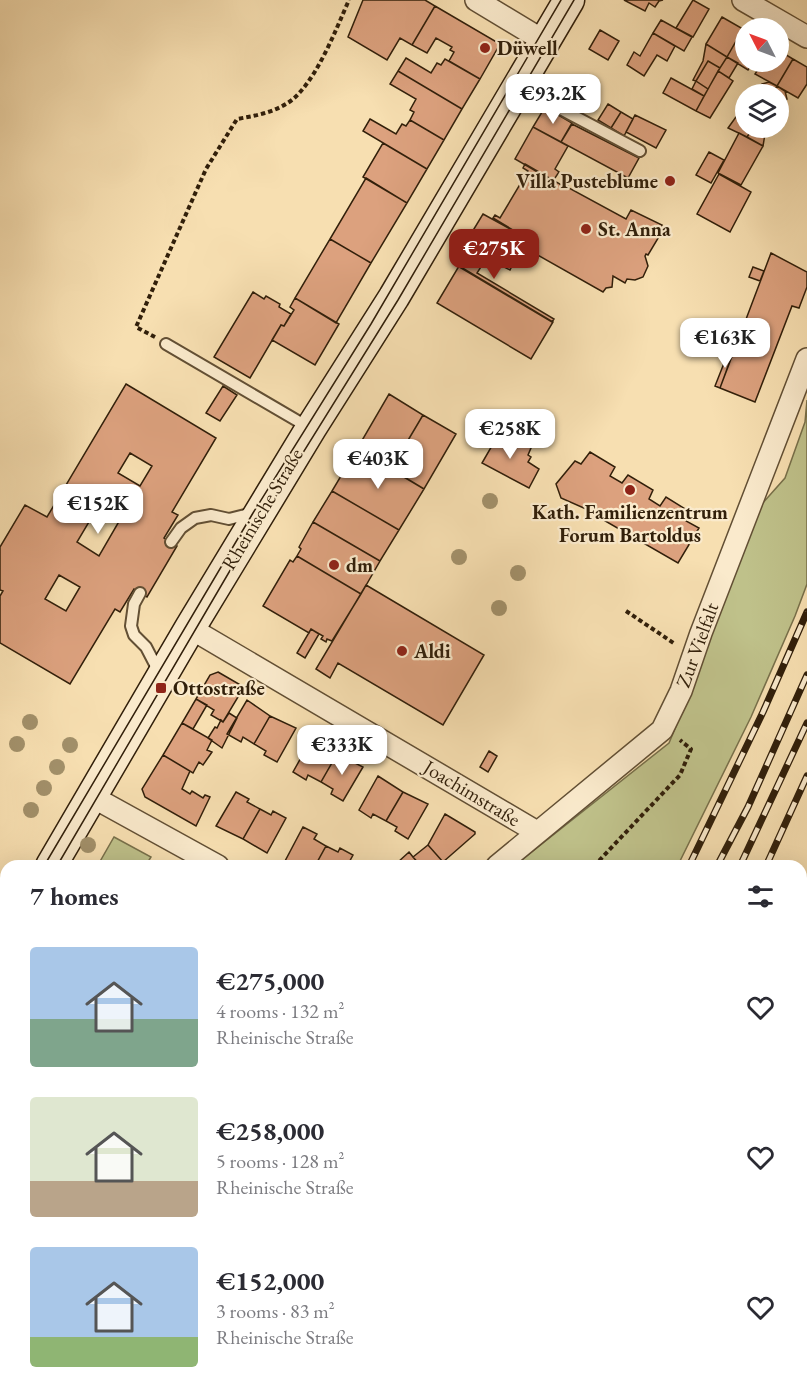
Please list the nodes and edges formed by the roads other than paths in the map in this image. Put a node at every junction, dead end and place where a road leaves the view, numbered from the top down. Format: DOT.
graph roads {
  1 [pos="476,0"];
  2 [pos="568,0"];
  3 [pos="743,0"];
  4 [pos="807,37"];
  5 [pos="544,41"];
  6 [pos="518,86"];
  7 [pos="640,151"];
  8 [pos="166,344"];
  9 [pos="807,359"];
  10 [pos="311,428"];
  11 [pos="261,510"];
  12 [pos="171,542"];
  13 [pos="140,593"];
  14 [pos="190,628"];
  15 [pos="162,676"];
  16 [pos="91,796"];
  17 [pos="537,831"];
  18 [pos="54,860"];
  19 [pos="208,860"];
  20 [pos="504,860"];
  1 -- 5 [label="street"];
  2 -- 5 [label="main road, Rheinische Straße"];
  3 -- 4 [label="street"];
  5 -- 6 [label="main road, Rheinische Straße"];
  6 -- 7 [label="lane"];
  6 -- 10 [label="main road, Rheinische Straße"];
  8 -- 10 [label="lane"];
  9 -- 17 [label="street, Zur Vielfalt"];
  10 -- 11 [label="main road, Rheinische Straße"];
  11 -- 12 [label="lane"];
  11 -- 14 [label="main road, Rheinische Straße"];
  13 -- 15 [label="lane"];
  14 -- 15 [label="main road, Rheinische Straße"];
  14 -- 17 [label="street, Joachimstraße"];
  15 -- 16 [label="main road, Rheinische Straße"];
  16 -- 18 [label="main road, Rheinische Straße"];
  16 -- 19 [label="street"];
  17 -- 20 [label="street, Zur Vielfalt"];
}
